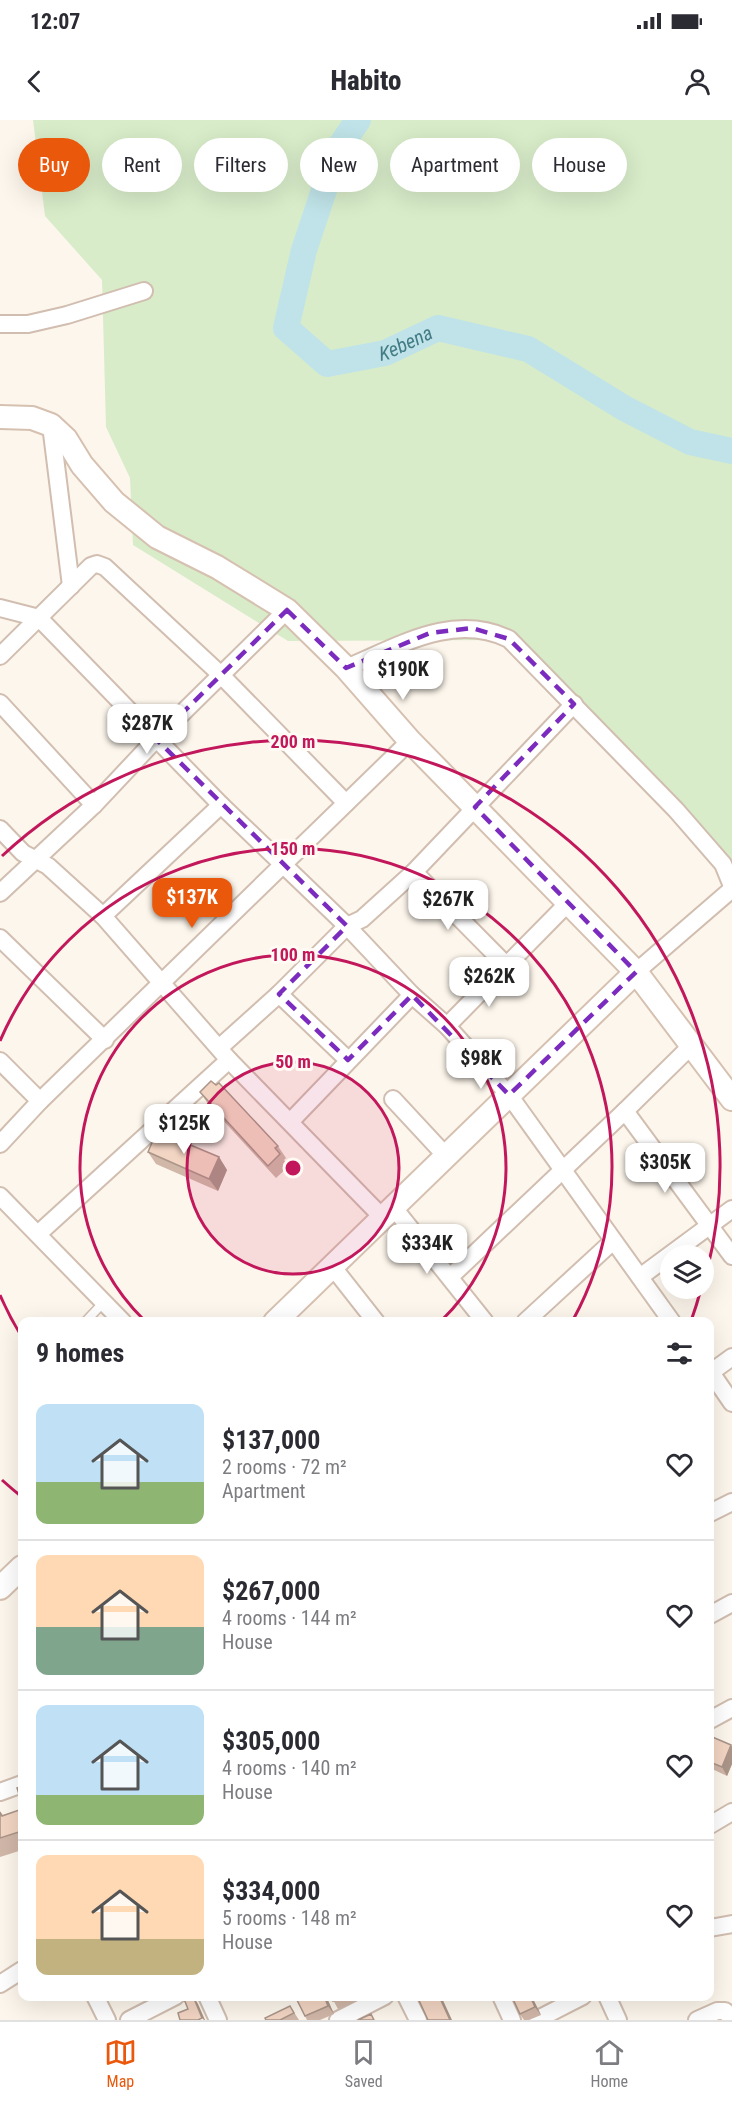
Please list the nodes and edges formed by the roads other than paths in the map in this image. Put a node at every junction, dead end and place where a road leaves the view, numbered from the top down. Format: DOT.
graph roads {
  1 [pos="144,291"];
  2 [pos="0,324"];
  3 [pos="0,417"];
  4 [pos="51,425"];
  5 [pos="71,586"];
  6 [pos="0,608"];
  7 [pos="287,610"];
  8 [pos="39,618"];
  9 [pos="0,656"];
  10 [pos="346,668"];
  11 [pos="220,674"];
  12 [pos="0,703"];
  13 [pos="574,704"];
  14 [pos="156,739"];
  15 [pos="410,741"];
  16 [pos="346,803"];
  17 [pos="93,805"];
  18 [pos="221,805"];
  19 [pos="475,807"];
  20 [pos="0,829"];
  21 [pos="35,861"];
  22 [pos="283,864"];
  23 [pos="414,872"];
  24 [pos="732,888"];
  25 [pos="0,893"];
  26 [pos="570,902"];
  27 [pos="103,916"];
  28 [pos="347,926"];
  29 [pos="0,938"];
  30 [pos="507,966"];
  31 [pos="636,972"];
  32 [pos="162,983"];
  33 [pos="279,994"];
  34 [pos="412,995"];
  35 [pos="447,1026"];
  36 [pos="105,1040"];
  37 [pos="692,1045"];
  38 [pos="224,1054"];
  39 [pos="348,1060"];
  40 [pos="0,1061"];
  41 [pos="509,1095"];
  42 [pos="393,1100"];
  43 [pos="732,1100"];
  44 [pos="40,1101"];
  45 [pos="625,1112"];
  46 [pos="290,1122"];
  47 [pos="0,1143"];
  48 [pos="445,1155"];
  49 [pos="564,1170"];
  50 [pos="0,1196"];
  51 [pos="732,1209"];
  52 [pos="388,1213"];
  53 [pos="709,1226"];
  54 [pos="38,1234"];
  55 [pos="613,1241"];
  56 [pos="732,1256"];
  57 [pos="332,1266"];
  58 [pos="450,1277"];
  59 [pos="640,1277"];
  60 [pos="104,1302"];
  61 [pos="90,1317"];
  62 [pos="118,1317"];
  63 [pos="280,1317"];
  64 [pos="372,1317"];
  65 [pos="481,1317"];
  66 [pos="530,1317"];
  67 [pos="668,1317"];
  68 [pos="732,1357"];
  69 [pos="714,1369"];
  70 [pos="714,1378"];
  71 [pos="732,1403"];
  72 [pos="732,1502"];
  73 [pos="714,1511"];
  74 [pos="18,1571"];
  75 [pos="0,1588"];
  76 [pos="732,1603"];
  77 [pos="714,1613"];
  78 [pos="732,1708"];
  79 [pos="714,1718"];
  80 [pos="18,1785"];
  81 [pos="0,1792"];
  82 [pos="732,1812"];
  83 [pos="714,1823"];
  84 [pos="732,1924"];
  85 [pos="714,1927"];
  86 [pos="18,1973"];
  87 [pos="0,1984"];
  88 [pos="98,2001"];
  89 [pos="166,2001"];
  90 [pos="209,2001"];
  91 [pos="375,2001"];
  92 [pos="408,2001"];
  93 [pos="503,2001"];
  94 [pos="573,2001"];
  95 [pos="609,2001"];
  96 [pos="732,2019"];
  97 [pos="107,2020"];
  98 [pos="129,2020"];
  99 [pos="218,2020"];
  100 [pos="338,2020"];
  101 [pos="418,2020"];
  102 [pos="512,2020"];
  103 [pos="536,2020"];
  104 [pos="618,2020"];
  105 [pos="698,2020"];
  1 -- 2 [label="street"];
  3 -- 4 [label="main road"];
  4 -- 5 [label="street"];
  4 -- 7 [label="main road"];
  5 -- 8 [label="street"];
  5 -- 11 [label="street"];
  6 -- 8 [label="street"];
  7 -- 10 [label="main road"];
  7 -- 11 [label="street"];
  8 -- 9 [label="street"];
  8 -- 14 [label="street"];
  10 -- 13 [label="street"];
  10 -- 15 [label="main road"];
  11 -- 14 [label="street"];
  11 -- 16 [label="street"];
  12 -- 17 [label="street"];
  13 -- 19 [label="street"];
  13 -- 24 [label="street"];
  14 -- 17 [label="street"];
  14 -- 18 [label="street"];
  15 -- 16 [label="street"];
  15 -- 19 [label="main road"];
  16 -- 22 [label="street"];
  17 -- 21 [label="street"];
  18 -- 22 [label="street"];
  18 -- 27 [label="street"];
  19 -- 23 [label="street"];
  19 -- 26 [label="main road"];
  20 -- 21 [label="street"];
  21 -- 25 [label="street"];
  21 -- 27 [label="street"];
  22 -- 28 [label="street"];
  22 -- 32 [label="street"];
  23 -- 28 [label="street"];
  23 -- 30 [label="street"];
  24 -- 31 [label="street"];
  26 -- 30 [label="street"];
  26 -- 31 [label="main road"];
  27 -- 32 [label="street"];
  28 -- 33 [label="street"];
  28 -- 34 [label="street"];
  29 -- 36 [label="street"];
  30 -- 35 [label="street"];
  31 -- 37 [label="main road"];
  31 -- 41 [label="main road"];
  32 -- 36 [label="street"];
  32 -- 38 [label="street"];
  33 -- 38 [label="street"];
  33 -- 39 [label="street"];
  34 -- 35 [label="street"];
  34 -- 39 [label="street"];
  35 -- 41 [label="street"];
  36 -- 44 [label="street"];
  37 -- 43 [label="main road"];
  37 -- 45 [label="street"];
  38 -- 46 [label="street"];
  38 -- 54 [label="street"];
  39 -- 46 [label="street"];
  40 -- 44 [label="street"];
  41 -- 48 [label="main road"];
  41 -- 49 [label="street"];
  42 -- 48 [label="street"];
  44 -- 47 [label="street"];
  45 -- 49 [label="street"];
  45 -- 53 [label="street"];
  46 -- 52 [label="street"];
  48 -- 52 [label="main road"];
  49 -- 55 [label="street"];
  49 -- 58 [label="street"];
  50 -- 54 [label="street"];
  51 -- 53 [label="street"];
  52 -- 57 [label="main road"];
  52 -- 58 [label="street"];
  53 -- 56 [label="street"];
  53 -- 59 [label="street"];
  54 -- 60 [label="street"];
  55 -- 59 [label="street"];
  55 -- 66 [label="street"];
  57 -- 63 [label="main road"];
  57 -- 64 [label="street"];
  58 -- 65 [label="street"];
  59 -- 67 [label="street"];
  60 -- 61 [label="lane"];
  60 -- 62 [label="street"];
  68 -- 69 [label="street"];
  70 -- 71 [label="street"];
  72 -- 73 [label="street"];
  74 -- 75 [label="main road"];
  76 -- 77 [label="street"];
  78 -- 79 [label="street"];
  80 -- 81 [label="street"];
  82 -- 83 [label="street"];
  84 -- 85 [label="street"];
  86 -- 87 [label="street"];
  88 -- 97 [label="street"];
  89 -- 98 [label="street"];
  90 -- 99 [label="street"];
  91 -- 100 [label="street"];
  92 -- 101 [label="street"];
  93 -- 102 [label="street"];
  94 -- 103 [label="street"];
  95 -- 104 [label="street"];
  96 -- 105 [label="street"];
}
